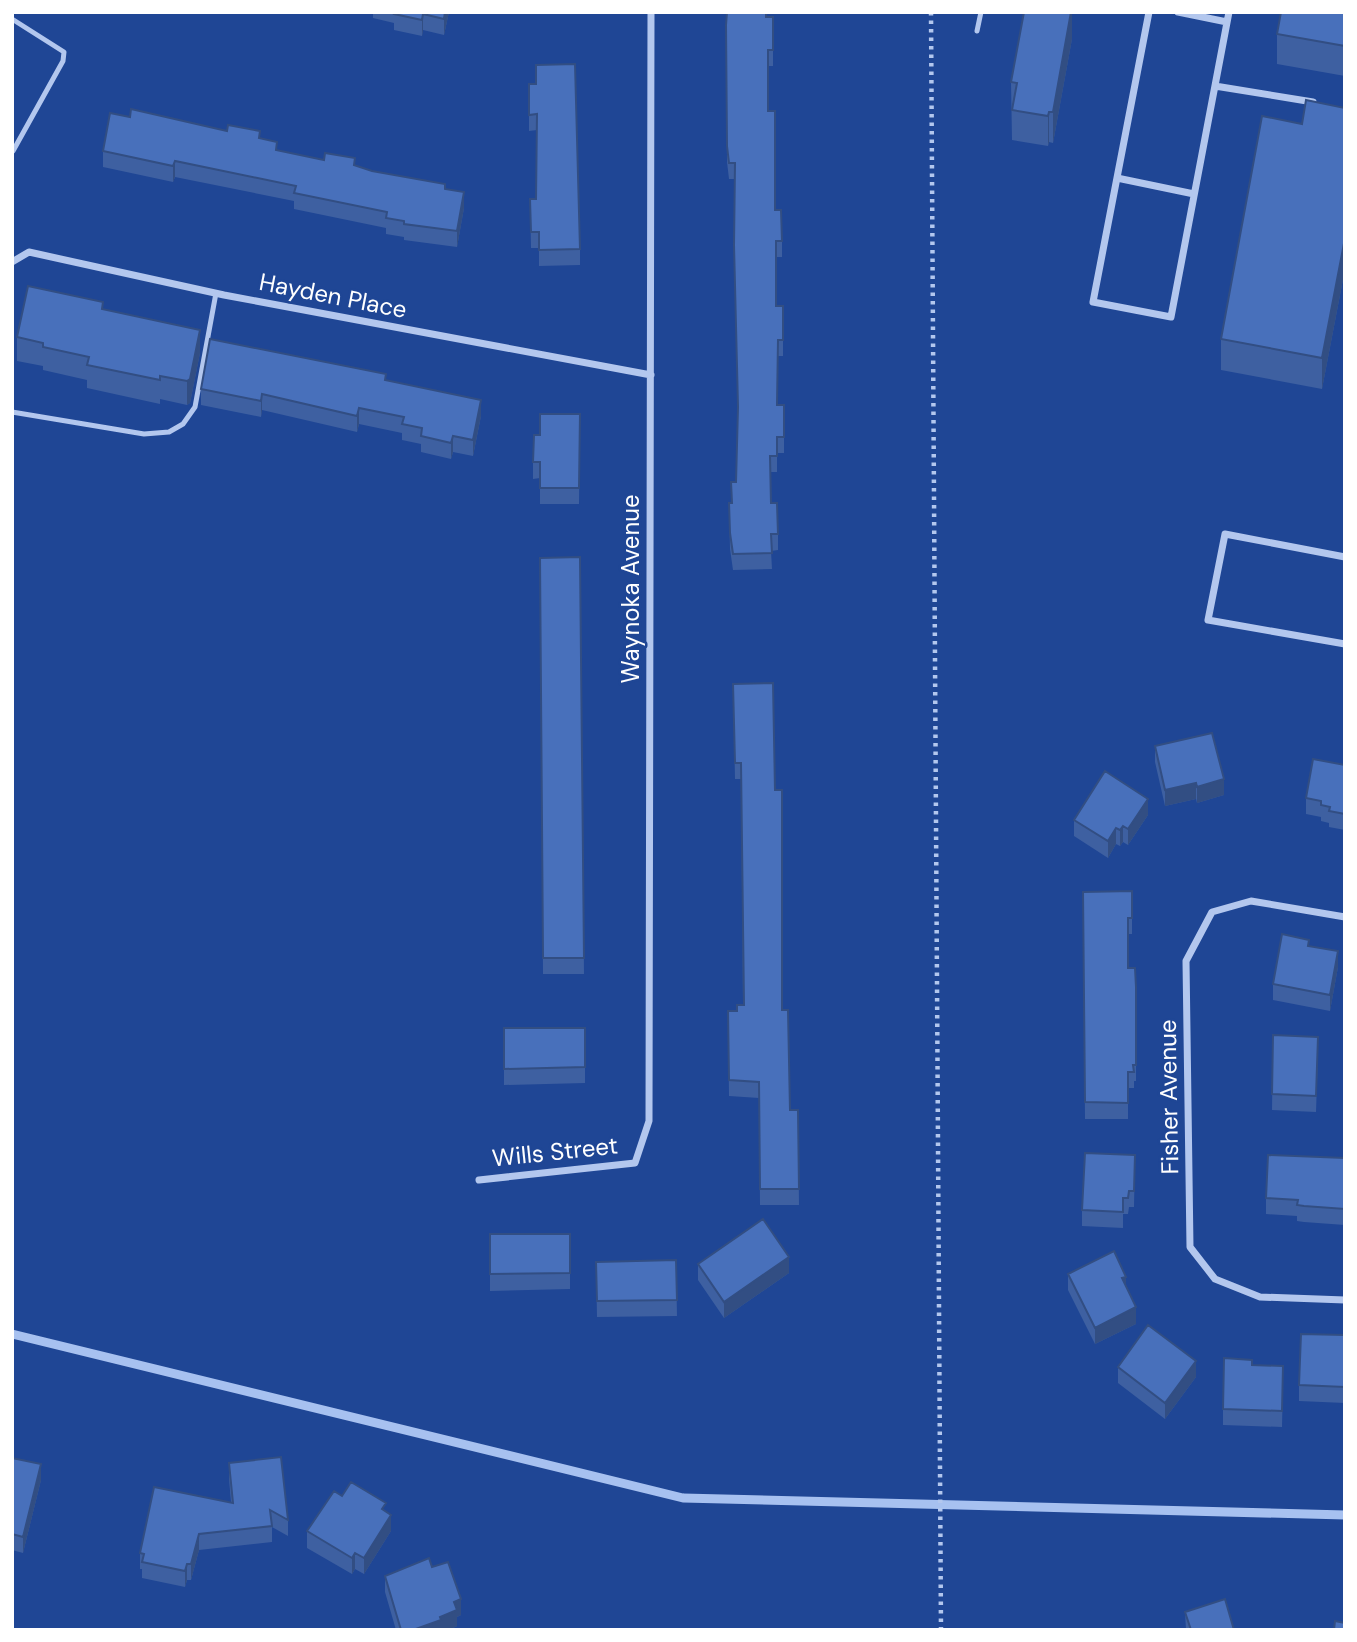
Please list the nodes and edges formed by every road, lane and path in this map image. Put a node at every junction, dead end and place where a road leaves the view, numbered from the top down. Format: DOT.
graph roads {
  1 [pos="651,12"];
  2 [pos="931,12"];
  3 [pos="981,12"];
  4 [pos="1149,12"];
  5 [pos="1178,12"];
  6 [pos="1228,12"];
  7 [pos="12,19"];
  8 [pos="1227,22"];
  9 [pos="977,31"];
  10 [pos="1215,86"];
  11 [pos="1319,103"];
  12 [pos="13,151"];
  13 [pos="1117,178"];
  14 [pos="1194,194"];
  15 [pos="12,262"];
  16 [pos="216,293"];
  17 [pos="651,375"];
  18 [pos="12,412"];
  19 [pos="1345,557"];
  20 [pos="1345,644"];
  21 [pos="1345,917"];
  22 [pos="635,1163"];
  23 [pos="479,1180"];
  24 [pos="1345,1300"];
  25 [pos="941,1630"];
  1 -- 17 [label="street, Waynoka Avenue"];
  2 -- 25 [label="path"];
  3 -- 9 [label="lane"];
  4 -- 13 [label="street"];
  5 -- 8 [label="street"];
  6 -- 8 [label="street"];
  7 -- 12 [label="lane"];
  8 -- 10 [label="street"];
  10 -- 11 [label="street"];
  10 -- 14 [label="street"];
  13 -- 14 [label="street"];
  13 -- 14 [label="street"];
  15 -- 16 [label="street, Hayden Place"];
  16 -- 17 [label="street, Hayden Place"];
  16 -- 18 [label="lane"];
  17 -- 22 [label="street, Waynoka Avenue"];
  19 -- 20 [label="street"];
  21 -- 24 [label="street, Fisher Avenue"];
  22 -- 23 [label="street, Wills Street"];
}
